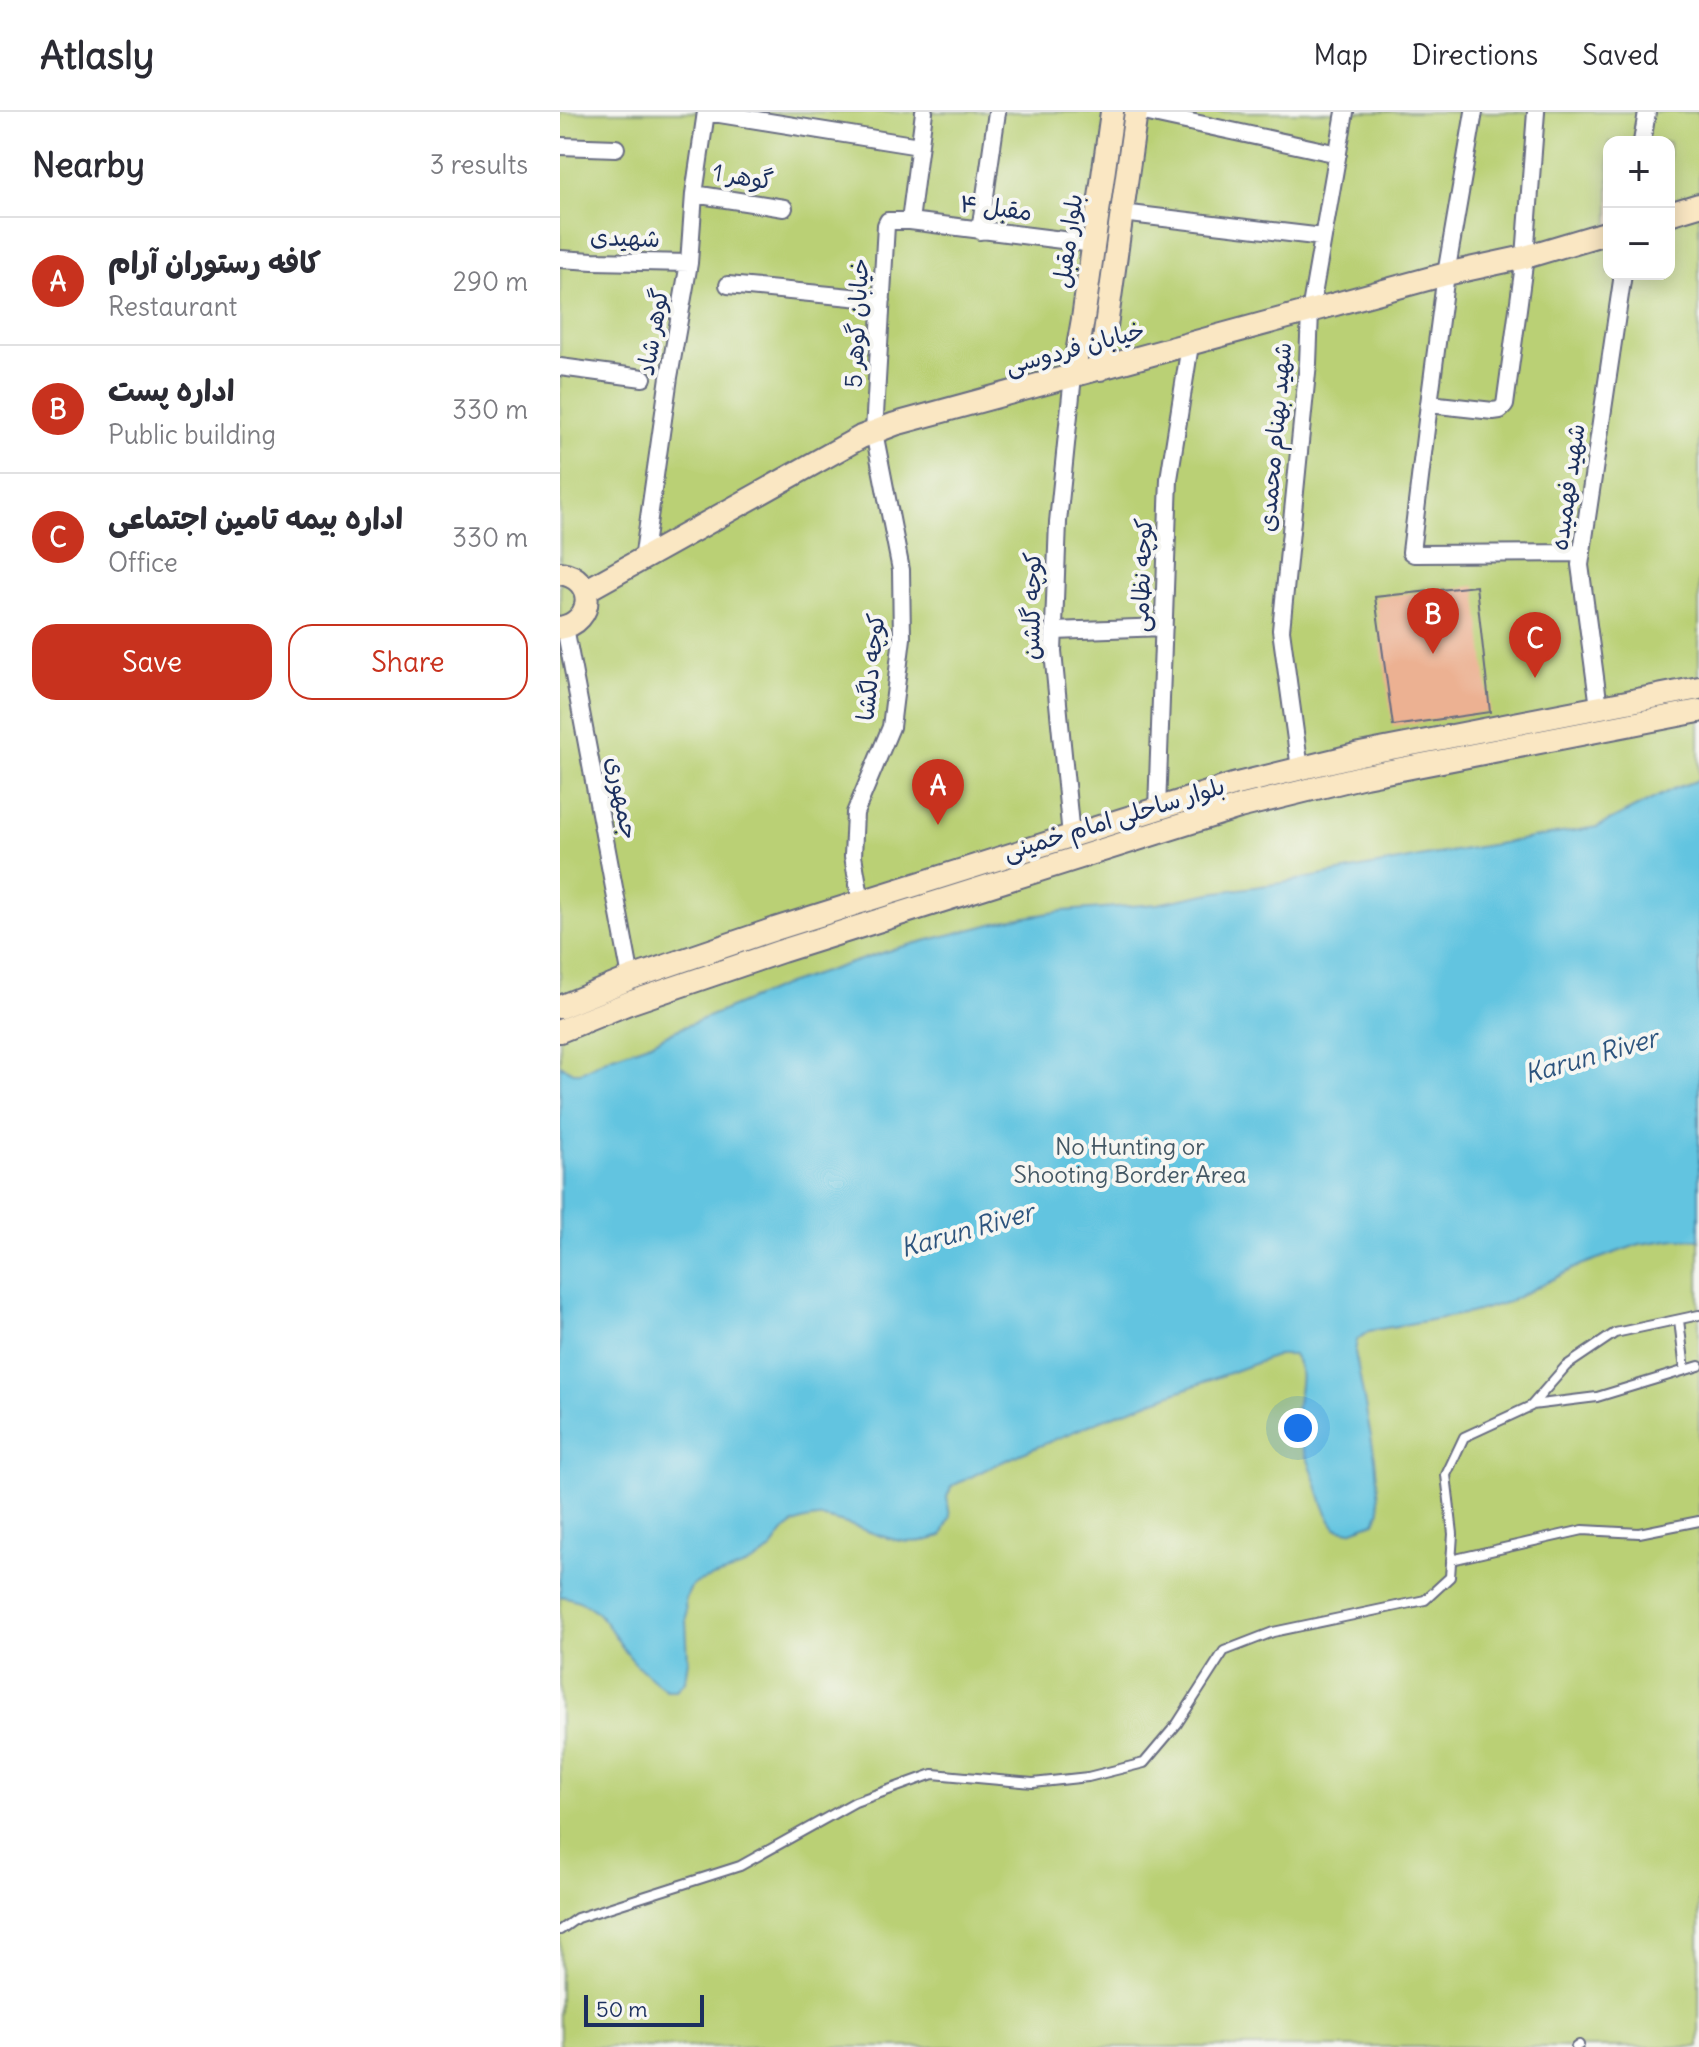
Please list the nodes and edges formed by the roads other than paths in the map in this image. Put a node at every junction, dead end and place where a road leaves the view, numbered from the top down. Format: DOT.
graph roads {
  1 [pos="707,112"];
  2 [pos="924,112"];
  3 [pos="997,112"];
  4 [pos="1112,112"];
  5 [pos="1136,112"];
  6 [pos="1144,112"];
  7 [pos="1345,112"];
  8 [pos="1474,112"];
  9 [pos="1536,112"];
  10 [pos="1647,112"];
  11 [pos="1643,136"];
  12 [pos="560,146"];
  13 [pos="919,146"];
  14 [pos="616,148"];
  15 [pos="1338,154"];
  16 [pos="694,194"];
  17 [pos="1699,205"];
  18 [pos="784,208"];
  19 [pos="1675,212"];
  20 [pos="1122,213"];
  21 [pos="892,220"];
  22 [pos="910,221"];
  23 [pos="980,231"];
  24 [pos="1603,234"];
  25 [pos="1323,237"];
  26 [pos="1094,244"];
  27 [pos="1525,257"];
  28 [pos="560,259"];
  29 [pos="689,263"];
  30 [pos="1446,274"];
  31 [pos="1622,280"];
  32 [pos="728,285"];
  33 [pos="882,300"];
  34 [pos="1310,312"];
  35 [pos="1190,345"];
  36 [pos="560,367"];
  37 [pos="1100,369"];
  38 [pos="1073,376"];
  39 [pos="643,378"];
  40 [pos="1429,404"];
  41 [pos="874,432"];
  42 [pos="1582,553"];
  43 [pos="643,560"];
  44 [pos="560,573"];
  45 [pos="585,591"];
  46 [pos="1164,627"];
  47 [pos="562,628"];
  48 [pos="1054,631"];
  49 [pos="1699,688"];
  50 [pos="1599,707"];
  51 [pos="1699,711"];
  52 [pos="1300,769"];
  53 [pos="1157,809"];
  54 [pos="1071,836"];
  55 [pos="861,902"];
  56 [pos="631,978"];
  57 [pos="635,1001"];
  58 [pos="560,1007"];
  59 [pos="560,1031"];
  60 [pos="1699,1315"];
  61 [pos="1679,1320"];
  62 [pos="1699,1366"];
  63 [pos="1685,1370"];
  64 [pos="1531,1406"];
  65 [pos="1699,1521"];
  66 [pos="1451,1560"];
  67 [pos="560,1930"];
  1 -- 13 [label="street"];
  1 -- 16 [label="street, گوهر شاد"];
  2 -- 13 [label="street"];
  3 -- 23 [label="street"];
  4 -- 26 [label="main road, بلوار مقبل"];
  5 -- 20 [label="main road, بلوار مقبل"];
  6 -- 15 [label="street"];
  7 -- 15 [label="street, شهید بهنام محمدی"];
  8 -- 30 [label="street"];
  9 -- 27 [label="street"];
  10 -- 11 [label="street"];
  12 -- 14 [label="street"];
  13 -- 22 [label="street"];
  15 -- 25 [label="street, شهید بهنام محمدی"];
  16 -- 18 [label="street, گوهر 1"];
  16 -- 29 [label="street, گوهر شاد"];
  17 -- 19 [label="main road"];
  20 -- 25 [label="street"];
  20 -- 37 [label="main road, بلوار مقبل"];
  21 -- 22 [label="street, مقبل ۴"];
  21 -- 33 [label="street, خیابان گوهر 5"];
  22 -- 23 [label="street, مقبل ۴"];
  23 -- 26 [label="street, مقبل ۴"];
  24 -- 27 [label="main road, خیابان فردوسی"];
  25 -- 34 [label="street, شهید بهنام محمدی"];
  26 -- 38 [label="main road, بلوار مقبل"];
  27 -- 30 [label="main road, خیابان فردوسی"];
  27 -- 40 [label="street"];
  28 -- 29 [label="street, شهیدی"];
  29 -- 43 [label="street, گوهر شاد"];
  30 -- 34 [label="main road, خیابان فردوسی"];
  30 -- 40 [label="street"];
  31 -- 42 [label="street, شهید فهمیده"];
  32 -- 33 [label="street"];
  33 -- 41 [label="street, خیابان گوهر 5"];
  34 -- 35 [label="main road, خیابان فردوسی"];
  34 -- 52 [label="street, شهید بهنام محمدی"];
  35 -- 37 [label="main road, خیابان فردوسی"];
  35 -- 46 [label="street, کوچه نظامی"];
  36 -- 39 [label="street"];
  37 -- 38 [label="main road, خیابان فردوسی"];
  38 -- 41 [label="main road, خیابان فردوسی"];
  38 -- 48 [label="street, کوچه گلشن"];
  40 -- 42 [label="street"];
  41 -- 43 [label="main road, خیابان فردوسی"];
  41 -- 55 [label="street, کوچه دلگشا"];
  42 -- 50 [label="street, شهید فهمیده"];
  43 -- 45 [label="main road, خیابان فردوسی"];
  44 -- 45 [label="main road"];
  45 -- 47 [label="main road"];
  46 -- 48 [label="street"];
  46 -- 53 [label="street, کوچه نظامی"];
  47 -- 56 [label="street, جمهوری"];
  48 -- 54 [label="street, کوچه گلشن"];
  49 -- 50 [label="main road, بلوار ساحلی امام خمینی"];
  50 -- 52 [label="main road, بلوار ساحلی امام خمینی"];
  51 -- 57 [label="main road, بلوار ساحلی امام خمینی"];
  52 -- 53 [label="main road, بلوار ساحلی امام خمینی"];
  53 -- 54 [label="main road, بلوار ساحلی امام خمینی"];
  54 -- 55 [label="main road, بلوار ساحلی امام خمینی"];
  55 -- 56 [label="main road, بلوار ساحلی امام خمینی"];
  56 -- 57 [label="main road"];
  56 -- 58 [label="main road, بلوار ساحلی امام خمینی"];
  57 -- 59 [label="main road, بلوار ساحلی امام خمینی"];
  60 -- 61 [label="lane"];
  61 -- 63 [label="lane"];
  61 -- 64 [label="lane"];
  62 -- 63 [label="lane"];
  63 -- 64 [label="lane"];
  64 -- 66 [label="lane"];
  65 -- 66 [label="lane"];
  66 -- 67 [label="lane"];
}
